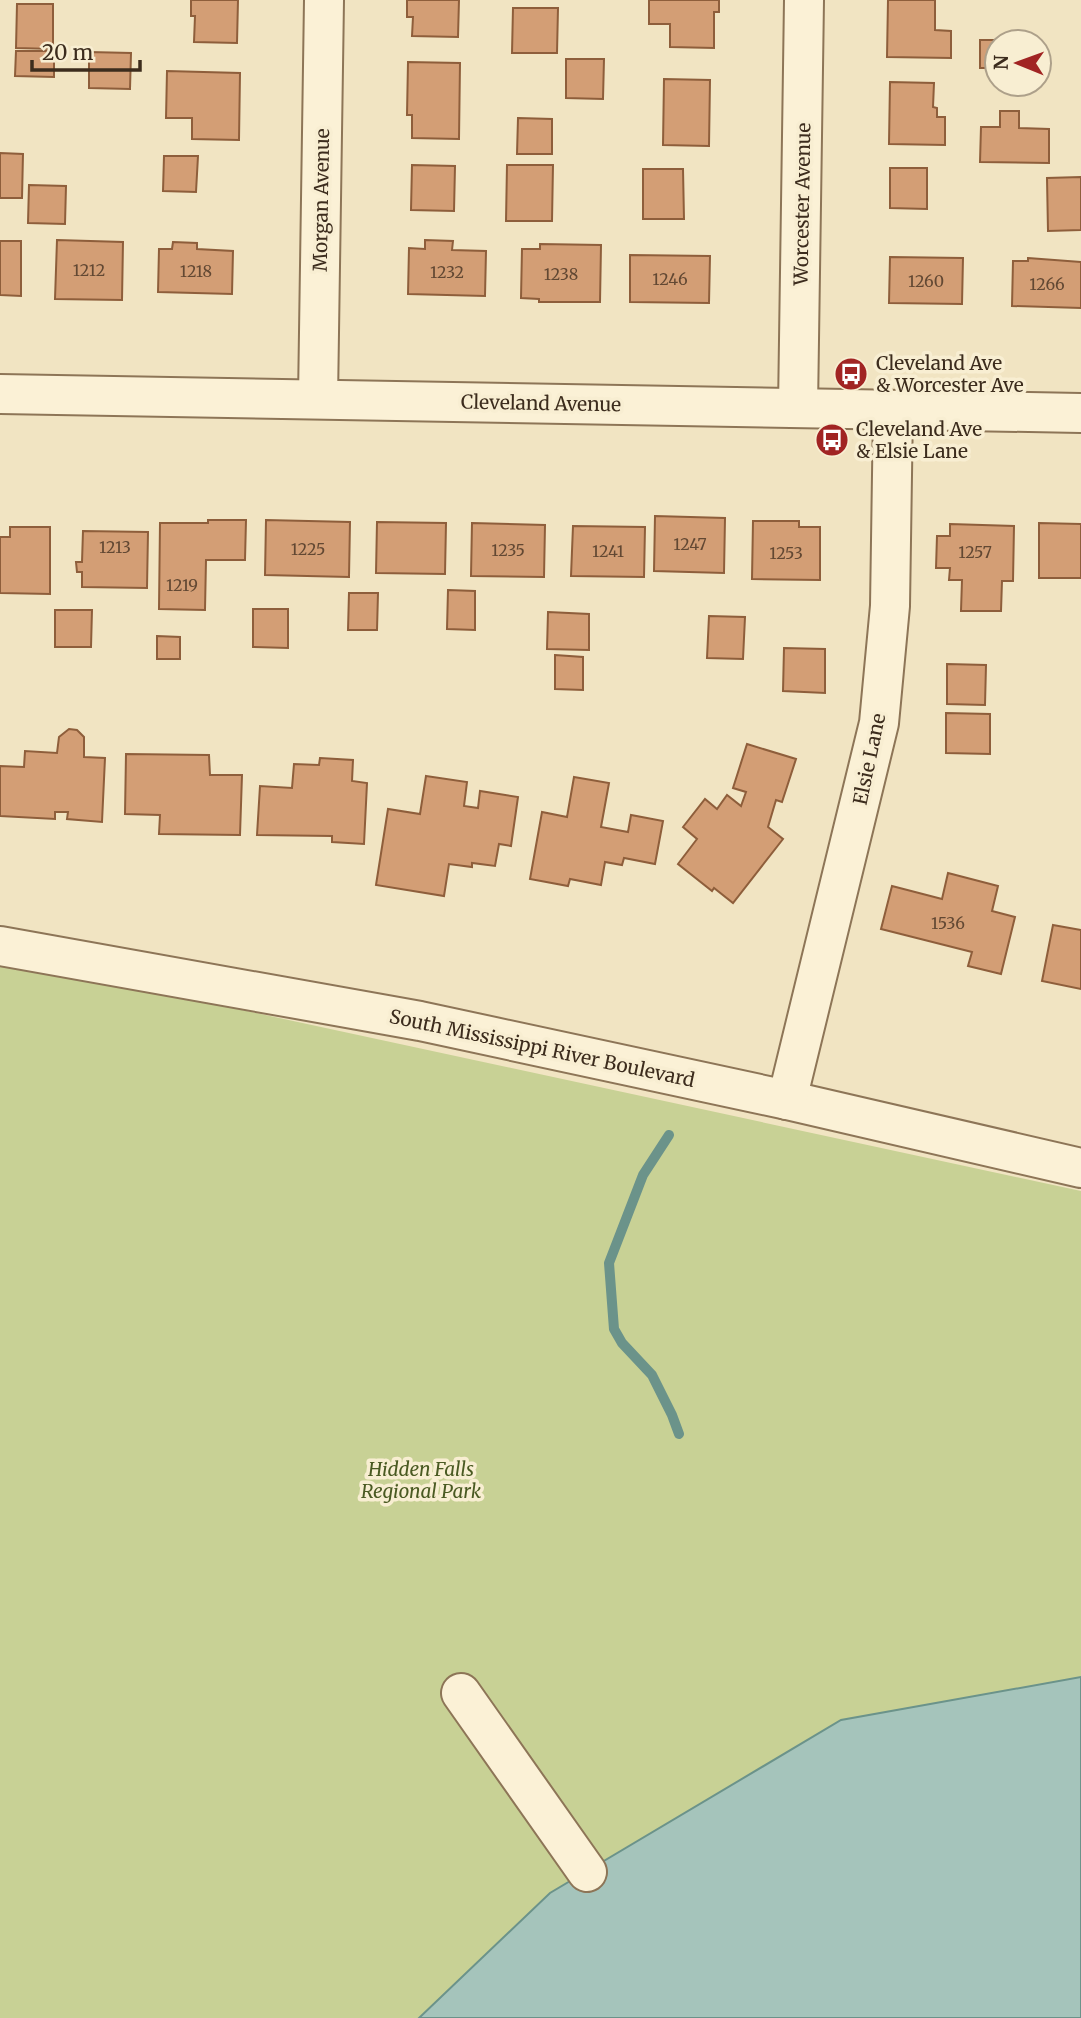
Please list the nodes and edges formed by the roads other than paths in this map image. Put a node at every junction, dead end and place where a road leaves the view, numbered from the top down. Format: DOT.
graph roads {
  1 [pos="324,0"];
  2 [pos="804,0"];
  3 [pos="0,394"];
  4 [pos="318,399"];
  5 [pos="798,408"];
  6 [pos="893,410"];
  7 [pos="1081,412"];
  8 [pos="0,946"];
  9 [pos="787,1100"];
  10 [pos="1081,1168"];
  11 [pos="461,1693"];
  12 [pos="587,1872"];
  1 -- 4 [label="street, Morgan Avenue"];
  2 -- 5 [label="street, Worcester Avenue"];
  3 -- 4 [label="street, Cleveland Avenue"];
  4 -- 5 [label="street, Cleveland Avenue"];
  5 -- 6 [label="street, Cleveland Avenue"];
  6 -- 7 [label="street, Cleveland Avenue"];
  6 -- 9 [label="street, Elsie Lane"];
  8 -- 9 [label="street, South Mississippi River Boulevard"];
  9 -- 10 [label="street, South Mississippi River Boulevard"];
  11 -- 12 [label="street"];
}
